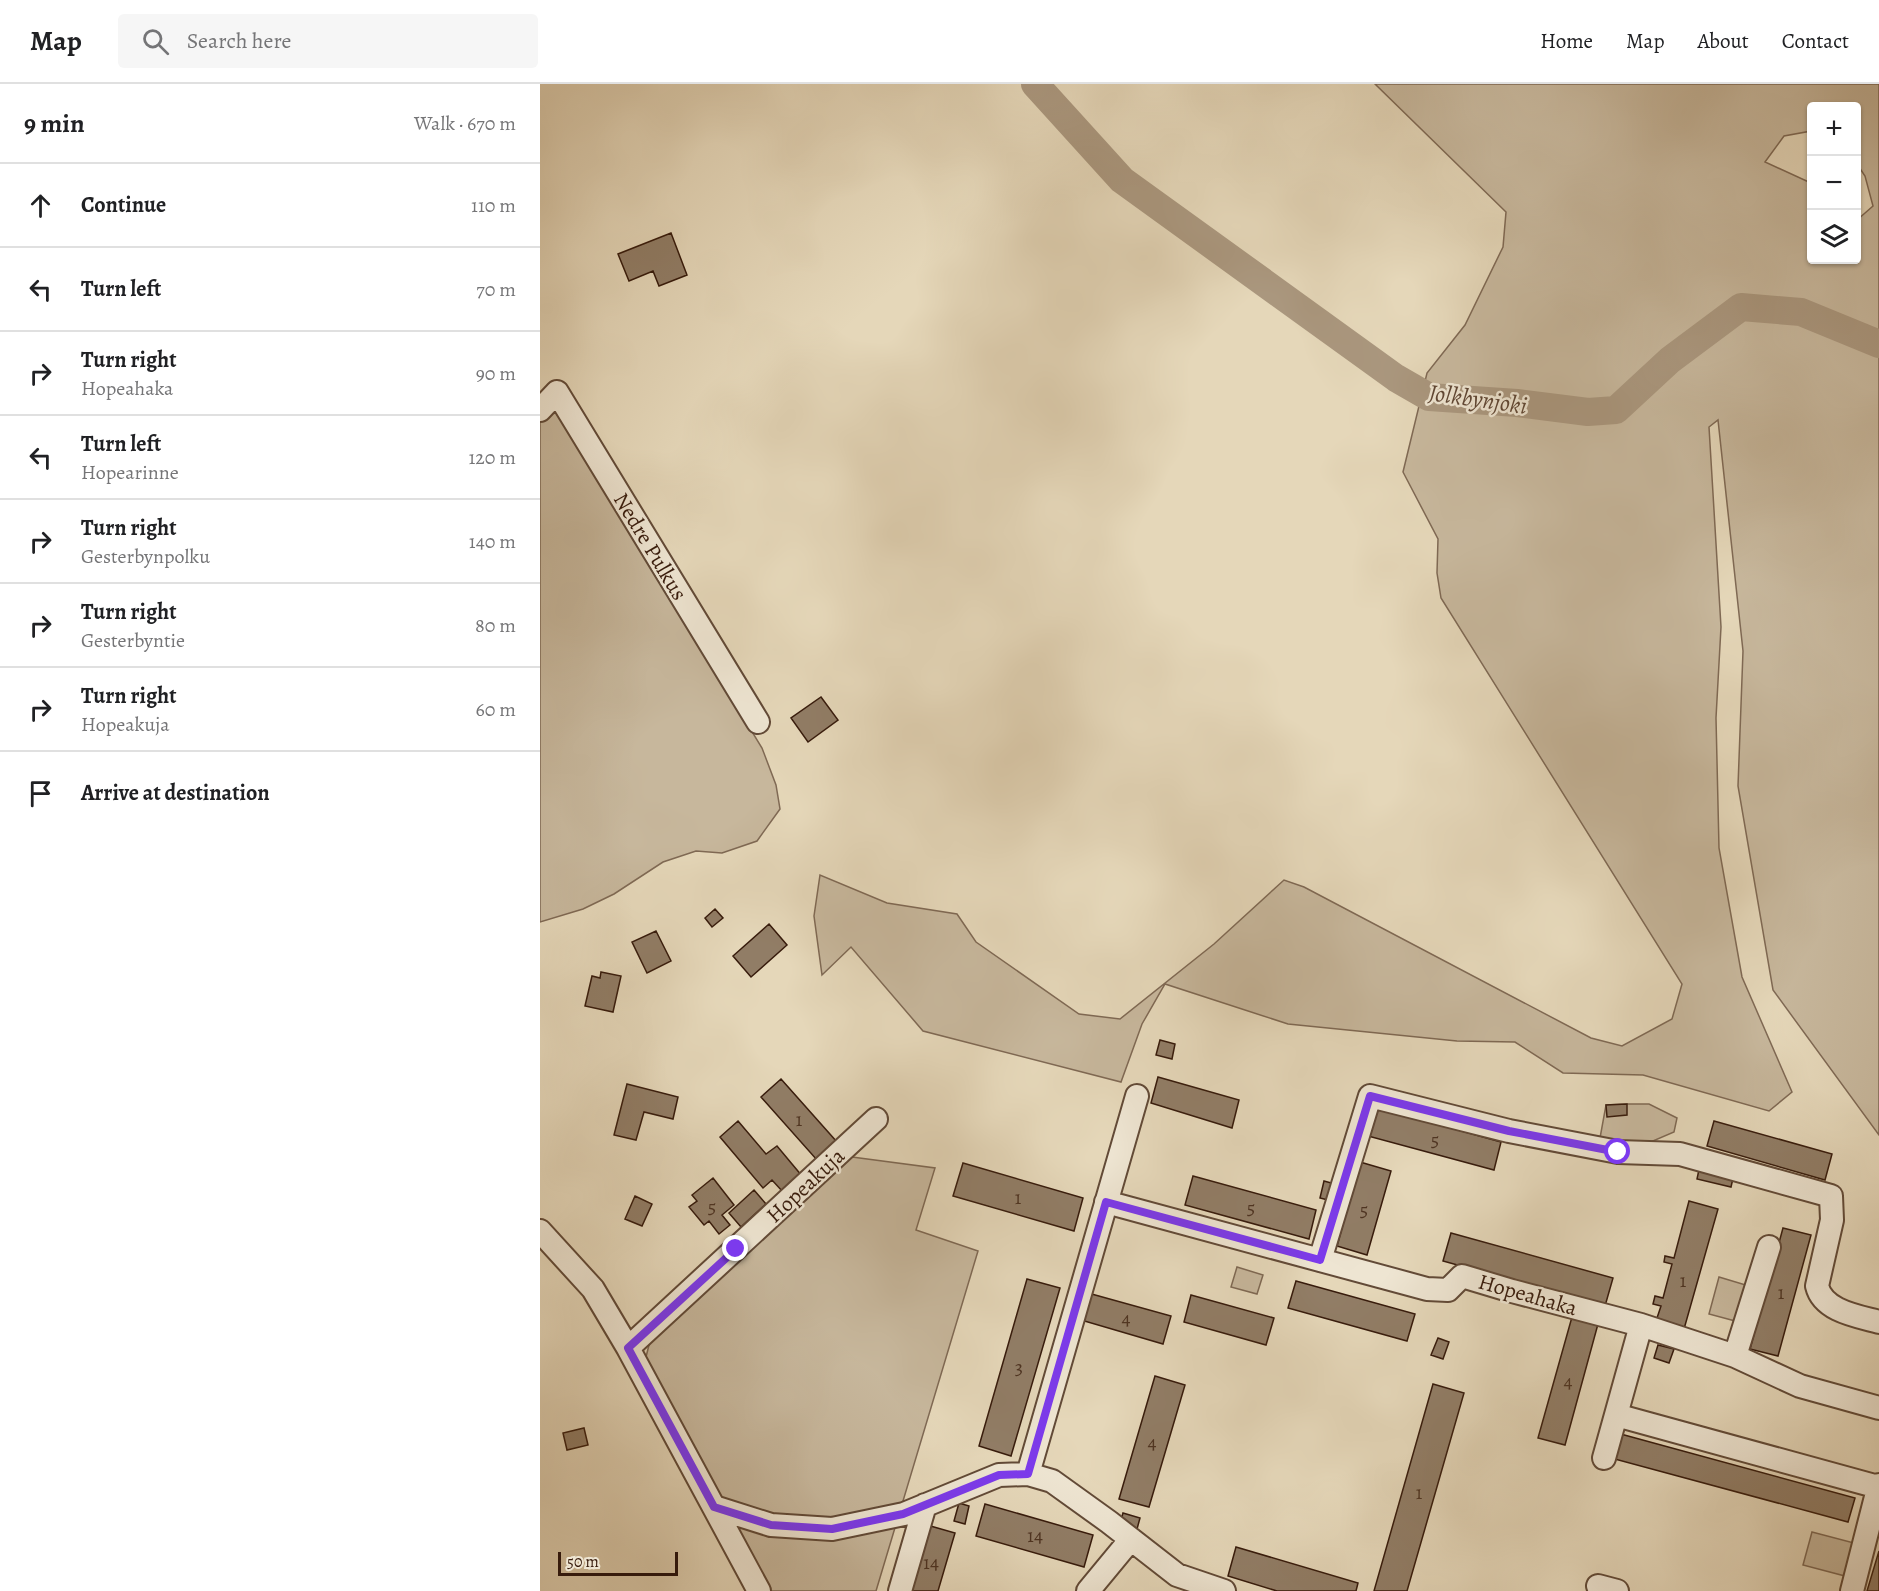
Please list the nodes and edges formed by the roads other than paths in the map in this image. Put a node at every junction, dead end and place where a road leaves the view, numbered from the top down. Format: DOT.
graph roads {
  1 [pos="540,410"];
  2 [pos="759,723"];
  3 [pos="1137,1096"];
  4 [pos="876,1119"];
  5 [pos="1106,1202"];
  6 [pos="540,1231"];
  7 [pos="1769,1247"];
  8 [pos="1320,1260"];
  9 [pos="1879,1322"];
  10 [pos="1641,1325"];
  11 [pos="628,1348"];
  12 [pos="1735,1356"];
  13 [pos="1879,1408"];
  14 [pos="1616,1415"];
  15 [pos="1604,1458"];
  16 [pos="1028,1474"];
  17 [pos="1879,1486"];
  18 [pos="925,1505"];
  19 [pos="714,1507"];
  20 [pos="1131,1539"];
  21 [pos="759,1591"];
  22 [pos="900,1591"];
  23 [pos="1088,1591"];
  24 [pos="1224,1591"];
  25 [pos="1852,1591"];
  1 -- 2 [label="street, Nedre Pulkus"];
  3 -- 5 [label="street"];
  4 -- 11 [label="street, Hopeakuja"];
  5 -- 8 [label="street, Hopeahaka"];
  5 -- 16 [label="street"];
  6 -- 11 [label="street"];
  7 -- 12 [label="street"];
  8 -- 9 [label="street"];
  8 -- 10 [label="street, Hopeahaka"];
  10 -- 12 [label="street, Hopeahaka"];
  10 -- 14 [label="street"];
  11 -- 19 [label="street"];
  12 -- 13 [label="street, Hopeahaka"];
  14 -- 15 [label="street"];
  14 -- 17 [label="street"];
  16 -- 18 [label="street"];
  16 -- 20 [label="street"];
  17 -- 25 [label="street"];
  18 -- 19 [label="street"];
  18 -- 22 [label="street"];
  19 -- 21 [label="street"];
  20 -- 23 [label="street"];
  20 -- 24 [label="street"];
}
